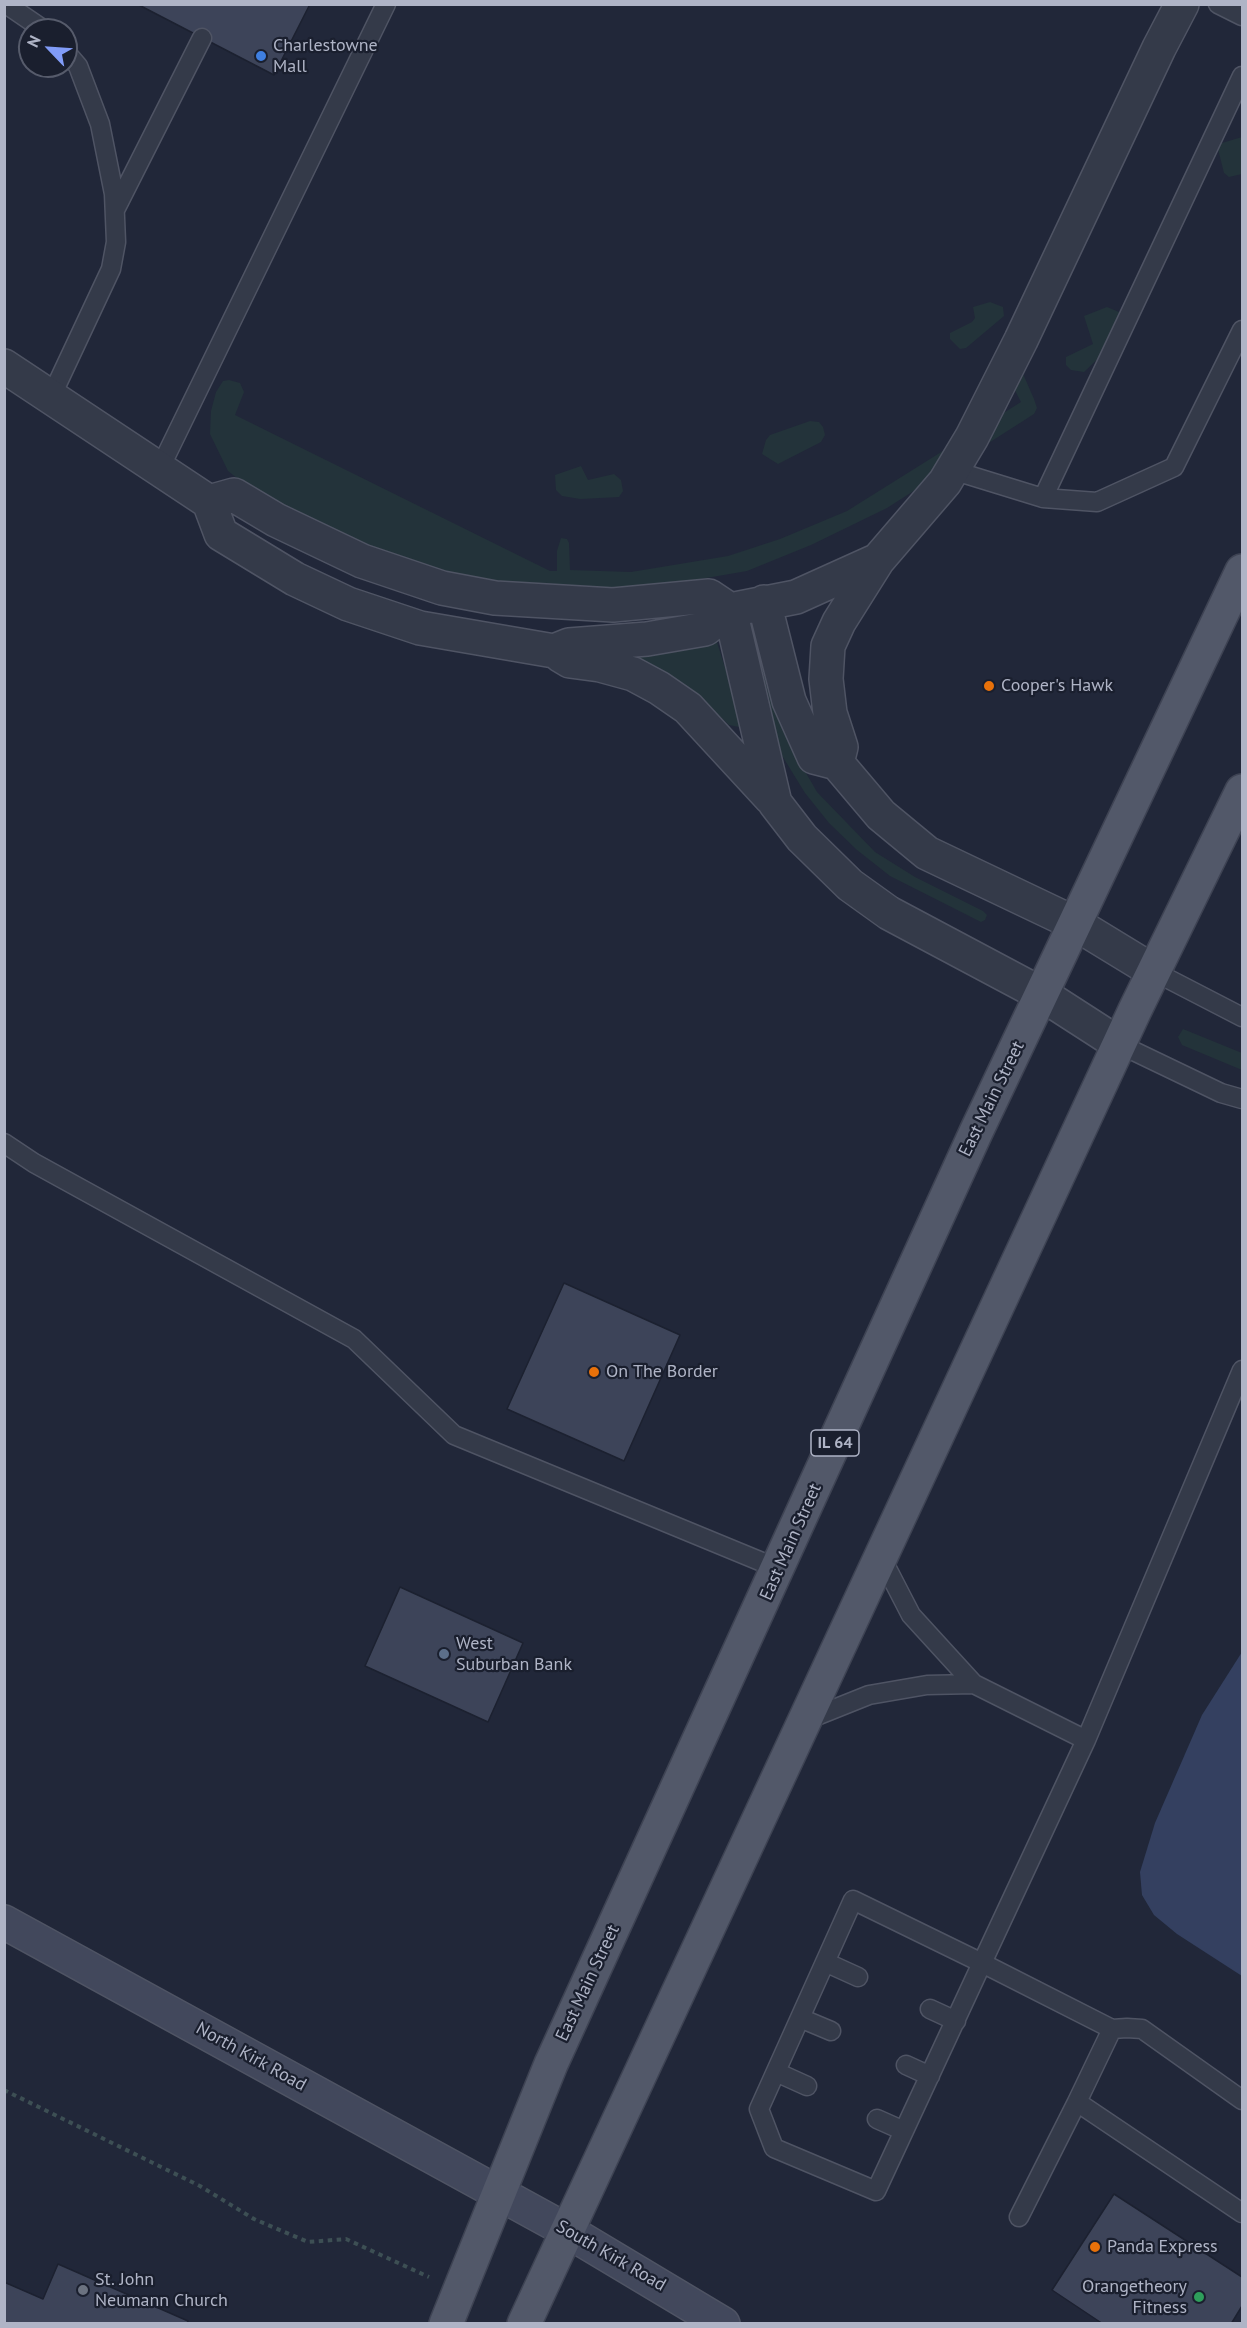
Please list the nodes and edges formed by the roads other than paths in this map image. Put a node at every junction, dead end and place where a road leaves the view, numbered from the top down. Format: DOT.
graph roads {
  1 [pos="6,4"];
  2 [pos="387,4"];
  3 [pos="1182,4"];
  4 [pos="1218,4"];
  5 [pos="1242,16"];
  6 [pos="26,18"];
  7 [pos="202,38"];
  8 [pos="78,66"];
  9 [pos="1242,76"];
  10 [pos="115,211"];
  11 [pos="1242,330"];
  12 [pos="4,366"];
  13 [pos="51,397"];
  14 [pos="159,470"];
  15 [pos="952,470"];
  16 [pos="1043,498"];
  17 [pos="209,502"];
  18 [pos="878,560"];
  19 [pos="1242,571"];
  20 [pos="764,602"];
  21 [pos="730,610"];
  22 [pos="554,651"];
  23 [pos="837,763"];
  24 [pos="1242,791"];
  25 [pos="775,802"];
  26 [pos="1076,924"];
  27 [pos="1153,971"];
  28 [pos="1043,995"];
  29 [pos="1242,1017"];
  30 [pos="1119,1044"];
  31 [pos="1242,1099"];
  32 [pos="4,1143"];
  33 [pos="1242,1370"];
  34 [pos="880,1555"];
  35 [pos="779,1569"];
  36 [pos="974,1684"];
  37 [pos="803,1722"];
  38 [pos="1086,1740"];
  39 [pos="10,1931"];
  40 [pos="825,1962"];
  41 [pos="982,1963"];
  42 [pos="858,1977"];
  43 [pos="930,2009"];
  44 [pos="800,2018"];
  45 [pos="956,2021"];
  46 [pos="1112,2029"];
  47 [pos="831,2031"];
  48 [pos="906,2065"];
  49 [pos="776,2072"];
  50 [pos="930,2076"];
  51 [pos="807,2086"];
  52 [pos="1242,2100"];
  53 [pos="1077,2102"];
  54 [pos="877,2119"];
  55 [pos="904,2131"];
  56 [pos="498,2192"];
  57 [pos="1242,2213"];
  58 [pos="1018,2217"];
  59 [pos="566,2230"];
  60 [pos="446,2324"];
  61 [pos="524,2324"];
  62 [pos="723,2324"];
  1 -- 6 [label="lane"];
  2 -- 14 [label="lane"];
  3 -- 15 [label="street"];
  4 -- 5 [label="lane"];
  7 -- 10 [label="lane"];
  8 -- 10 [label="lane"];
  9 -- 16 [label="lane"];
  10 -- 13 [label="lane"];
  11 -- 16 [label="lane"];
  12 -- 13 [label="street"];
  13 -- 14 [label="street"];
  14 -- 17 [label="street"];
  15 -- 16 [label="lane"];
  15 -- 18 [label="street"];
  17 -- 21 [label="street"];
  17 -- 22 [label="street"];
  18 -- 20 [label="street"];
  18 -- 23 [label="street"];
  19 -- 26 [label="main road, East Main Street / IL 64"];
  20 -- 21 [label="street"];
  20 -- 23 [label="street"];
  21 -- 22 [label="street"];
  21 -- 25 [label="street"];
  22 -- 25 [label="street"];
  23 -- 26 [label="street"];
  24 -- 27 [label="main road"];
  25 -- 28 [label="street"];
  26 -- 27 [label="street"];
  26 -- 28 [label="main road, East Main Street / IL 64"];
  27 -- 29 [label="lane"];
  27 -- 30 [label="main road"];
  28 -- 30 [label="street"];
  28 -- 35 [label="main road, East Main Street / IL 64"];
  30 -- 31 [label="lane"];
  30 -- 34 [label="main road"];
  32 -- 35 [label="lane"];
  33 -- 38 [label="lane"];
  34 -- 36 [label="lane"];
  34 -- 37 [label="main road"];
  35 -- 56 [label="main road, East Main Street / IL 64"];
  36 -- 37 [label="lane"];
  36 -- 38 [label="lane"];
  37 -- 59 [label="main road"];
  38 -- 41 [label="lane"];
  39 -- 56 [label="main road, North Kirk Road"];
  40 -- 41 [label="lane"];
  40 -- 42 [label="lane"];
  40 -- 44 [label="lane"];
  41 -- 45 [label="lane"];
  41 -- 46 [label="lane"];
  43 -- 45 [label="lane"];
  44 -- 47 [label="lane"];
  44 -- 49 [label="lane"];
  45 -- 50 [label="lane"];
  46 -- 52 [label="lane"];
  46 -- 53 [label="lane"];
  48 -- 50 [label="lane"];
  49 -- 51 [label="lane"];
  49 -- 55 [label="lane"];
  50 -- 55 [label="lane"];
  53 -- 57 [label="lane"];
  53 -- 58 [label="lane"];
  54 -- 55 [label="lane"];
  56 -- 59 [label="main road, South Kirk Road"];
  56 -- 60 [label="main road, East Main Street / IL 64"];
  59 -- 61 [label="main road"];
  59 -- 62 [label="main road, South Kirk Road"];
}
